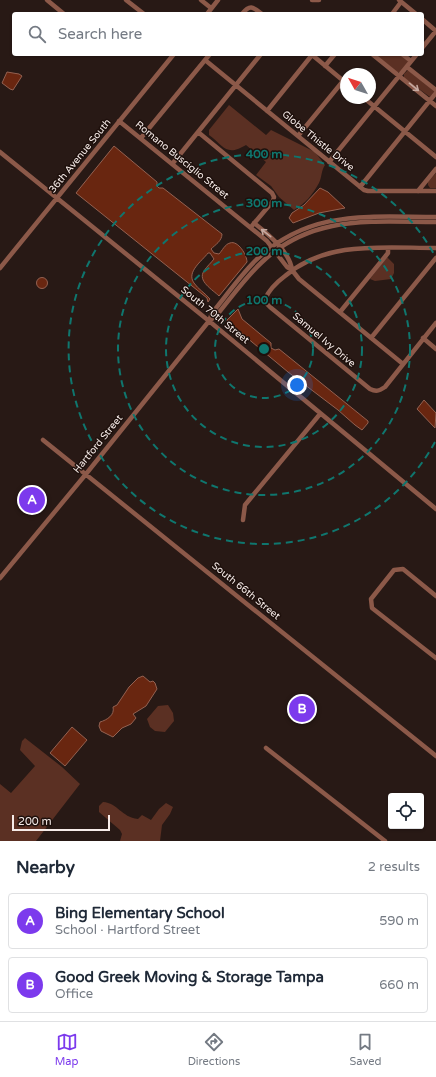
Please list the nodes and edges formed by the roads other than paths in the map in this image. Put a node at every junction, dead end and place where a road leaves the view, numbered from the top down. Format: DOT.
graph roads {
  1 [pos="47,0"];
  2 [pos="126,0"];
  3 [pos="201,0"];
  4 [pos="218,0"];
  5 [pos="312,0"];
  6 [pos="319,0"];
  7 [pos="400,1"];
  8 [pos="211,8"];
  9 [pos="62,12"];
  10 [pos="141,12"];
  11 [pos="208,12"];
  12 [pos="244,12"];
  13 [pos="259,12"];
  14 [pos="393,12"];
  15 [pos="414,12"];
  16 [pos="424,21"];
  17 [pos="436,31"];
  18 [pos="424,46"];
  19 [pos="172,56"];
  20 [pos="208,56"];
  21 [pos="259,56"];
  22 [pos="311,56"];
  23 [pos="313,56"];
  24 [pos="333,56"];
  25 [pos="374,56"];
  26 [pos="405,56"];
  27 [pos="415,56"];
  28 [pos="205,60"];
  29 [pos="411,61"];
  30 [pos="325,66"];
  31 [pos="407,67"];
  32 [pos="399,76"];
  33 [pos="340,78"];
  34 [pos="236,86"];
  35 [pos="340,88"];
  36 [pos="436,90"];
  37 [pos="436,94"];
  38 [pos="430,101"];
  39 [pos="372,104"];
  40 [pos="374,106"];
  41 [pos="436,106"];
  42 [pos="267,112"];
  43 [pos="120,121"];
  44 [pos="198,132"];
  45 [pos="405,132"];
  46 [pos="298,136"];
  47 [pos="141,138"];
  48 [pos="0,152"];
  49 [pos="436,157"];
  50 [pos="329,162"];
  51 [pos="173,163"];
  52 [pos="436,169"];
  53 [pos="360,187"];
  54 [pos="418,191"];
  55 [pos="436,191"];
  56 [pos="57,198"];
  57 [pos="436,217"];
  58 [pos="436,222"];
  59 [pos="253,225"];
  60 [pos="279,245"];
  61 [pos="388,248"];
  62 [pos="436,248"];
  63 [pos="274,249"];
  64 [pos="436,258"];
  65 [pos="0,268"];
  66 [pos="292,270"];
  67 [pos="340,312"];
  68 [pos="208,320"];
  69 [pos="436,322"];
  70 [pos="371,338"];
  71 [pos="423,338"];
  72 [pos="436,349"];
  73 [pos="403,364"];
  74 [pos="320,414"];
  75 [pos="44,440"];
  76 [pos="86,474"];
  77 [pos="436,509"];
  78 [pos="243,520"];
  79 [pos="0,578"];
  80 [pos="436,596"];
  81 [pos="436,658"];
  82 [pos="266,748"];
  83 [pos="436,756"];
  84 [pos="385,841"];
  1 -- 9 [label="street"];
  2 -- 10 [label="street"];
  3 -- 8 [label="street"];
  4 -- 8 [label="street"];
  5 -- 6 [label="street"];
  7 -- 14 [label="street"];
  7 -- 15 [label="street"];
  8 -- 11 [label="street"];
  12 -- 13 [label="street"];
  16 -- 17 [label="street"];
  17 -- 18 [label="street"];
  19 -- 43 [label="street, 36th Avenue South"];
  20 -- 28 [label="street"];
  21 -- 34 [label="street"];
  22 -- 42 [label="street"];
  23 -- 30 [label="street"];
  24 -- 30 [label="street"];
  25 -- 32 [label="street"];
  26 -- 29 [label="street"];
  27 -- 29 [label="street"];
  28 -- 34 [label="street, Globe Thistle Drive"];
  28 -- 47 [label="street"];
  29 -- 31 [label="street"];
  30 -- 33 [label="street"];
  31 -- 32 [label="street"];
  31 -- 36 [label="street"];
  32 -- 38 [label="street, one-way"];
  32 -- 40 [label="street"];
  34 -- 42 [label="street, Globe Thistle Drive"];
  34 -- 44 [label="street"];
  35 -- 46 [label="street"];
  37 -- 38 [label="street"];
  38 -- 41 [label="street"];
  38 -- 45 [label="street"];
  39 -- 40 [label="street"];
  40 -- 45 [label="street"];
  40 -- 50 [label="street"];
  42 -- 46 [label="street, Globe Thistle Drive"];
  43 -- 47 [label="street, Romano Busciglio Street"];
  43 -- 56 [label="street, 36th Avenue South"];
  44 -- 51 [label="street"];
  44 -- 59 [label="street"];
  45 -- 49 [label="street"];
  45 -- 53 [label="street"];
  46 -- 50 [label="street, Globe Thistle Drive"];
  47 -- 51 [label="street, Romano Busciglio Street"];
  48 -- 56 [label="street, South 70th Street"];
  50 -- 53 [label="street, Globe Thistle Drive"];
  51 -- 59 [label="street, Romano Busciglio Street"];
  52 -- 54 [label="street"];
  53 -- 54 [label="street, Globe Thistle Drive"];
  54 -- 55 [label="street, Globe Thistle Drive"];
  56 -- 65 [label="street, 36th Avenue South"];
  56 -- 68 [label="street, South 70th Street"];
  57 -- 60 [label="street"];
  58 -- 60 [label="street"];
  60 -- 59 [label="street, Romano Busciglio Street, one-way"];
  59 -- 63 [label="street, Romano Busciglio Street"];
  60 -- 63 [label="street, Hartford Street"];
  60 -- 66 [label="street, Romano Busciglio Street"];
  61 -- 62 [label="street, Samuel Ivy Drive"];
  61 -- 66 [label="street, Samuel Ivy Drive"];
  61 -- 67 [label="street"];
  63 -- 66 [label="street, Romano Busciglio Street"];
  63 -- 68 [label="street, Hartford Street"];
  64 -- 70 [label="street"];
  66 -- 67 [label="street, Romano Busciglio Street"];
  66 -- 73 [label="street, Samuel Ivy Drive"];
  67 -- 70 [label="street, Romano Busciglio Street"];
  68 -- 74 [label="street, South 70th Street"];
  68 -- 76 [label="street, Hartford Street"];
  69 -- 71 [label="street, Samuel Ivy Drive"];
  70 -- 73 [label="street, Romano Busciglio Street"];
  71 -- 72 [label="street"];
  71 -- 73 [label="street, Samuel Ivy Drive"];
  74 -- 77 [label="street, South 70th Street"];
  74 -- 78 [label="street"];
  75 -- 76 [label="street, South 66th Street"];
  76 -- 79 [label="street, Hartford Street"];
  76 -- 83 [label="street, South 66th Street"];
  80 -- 81 [label="street"];
  82 -- 84 [label="street"];
}
